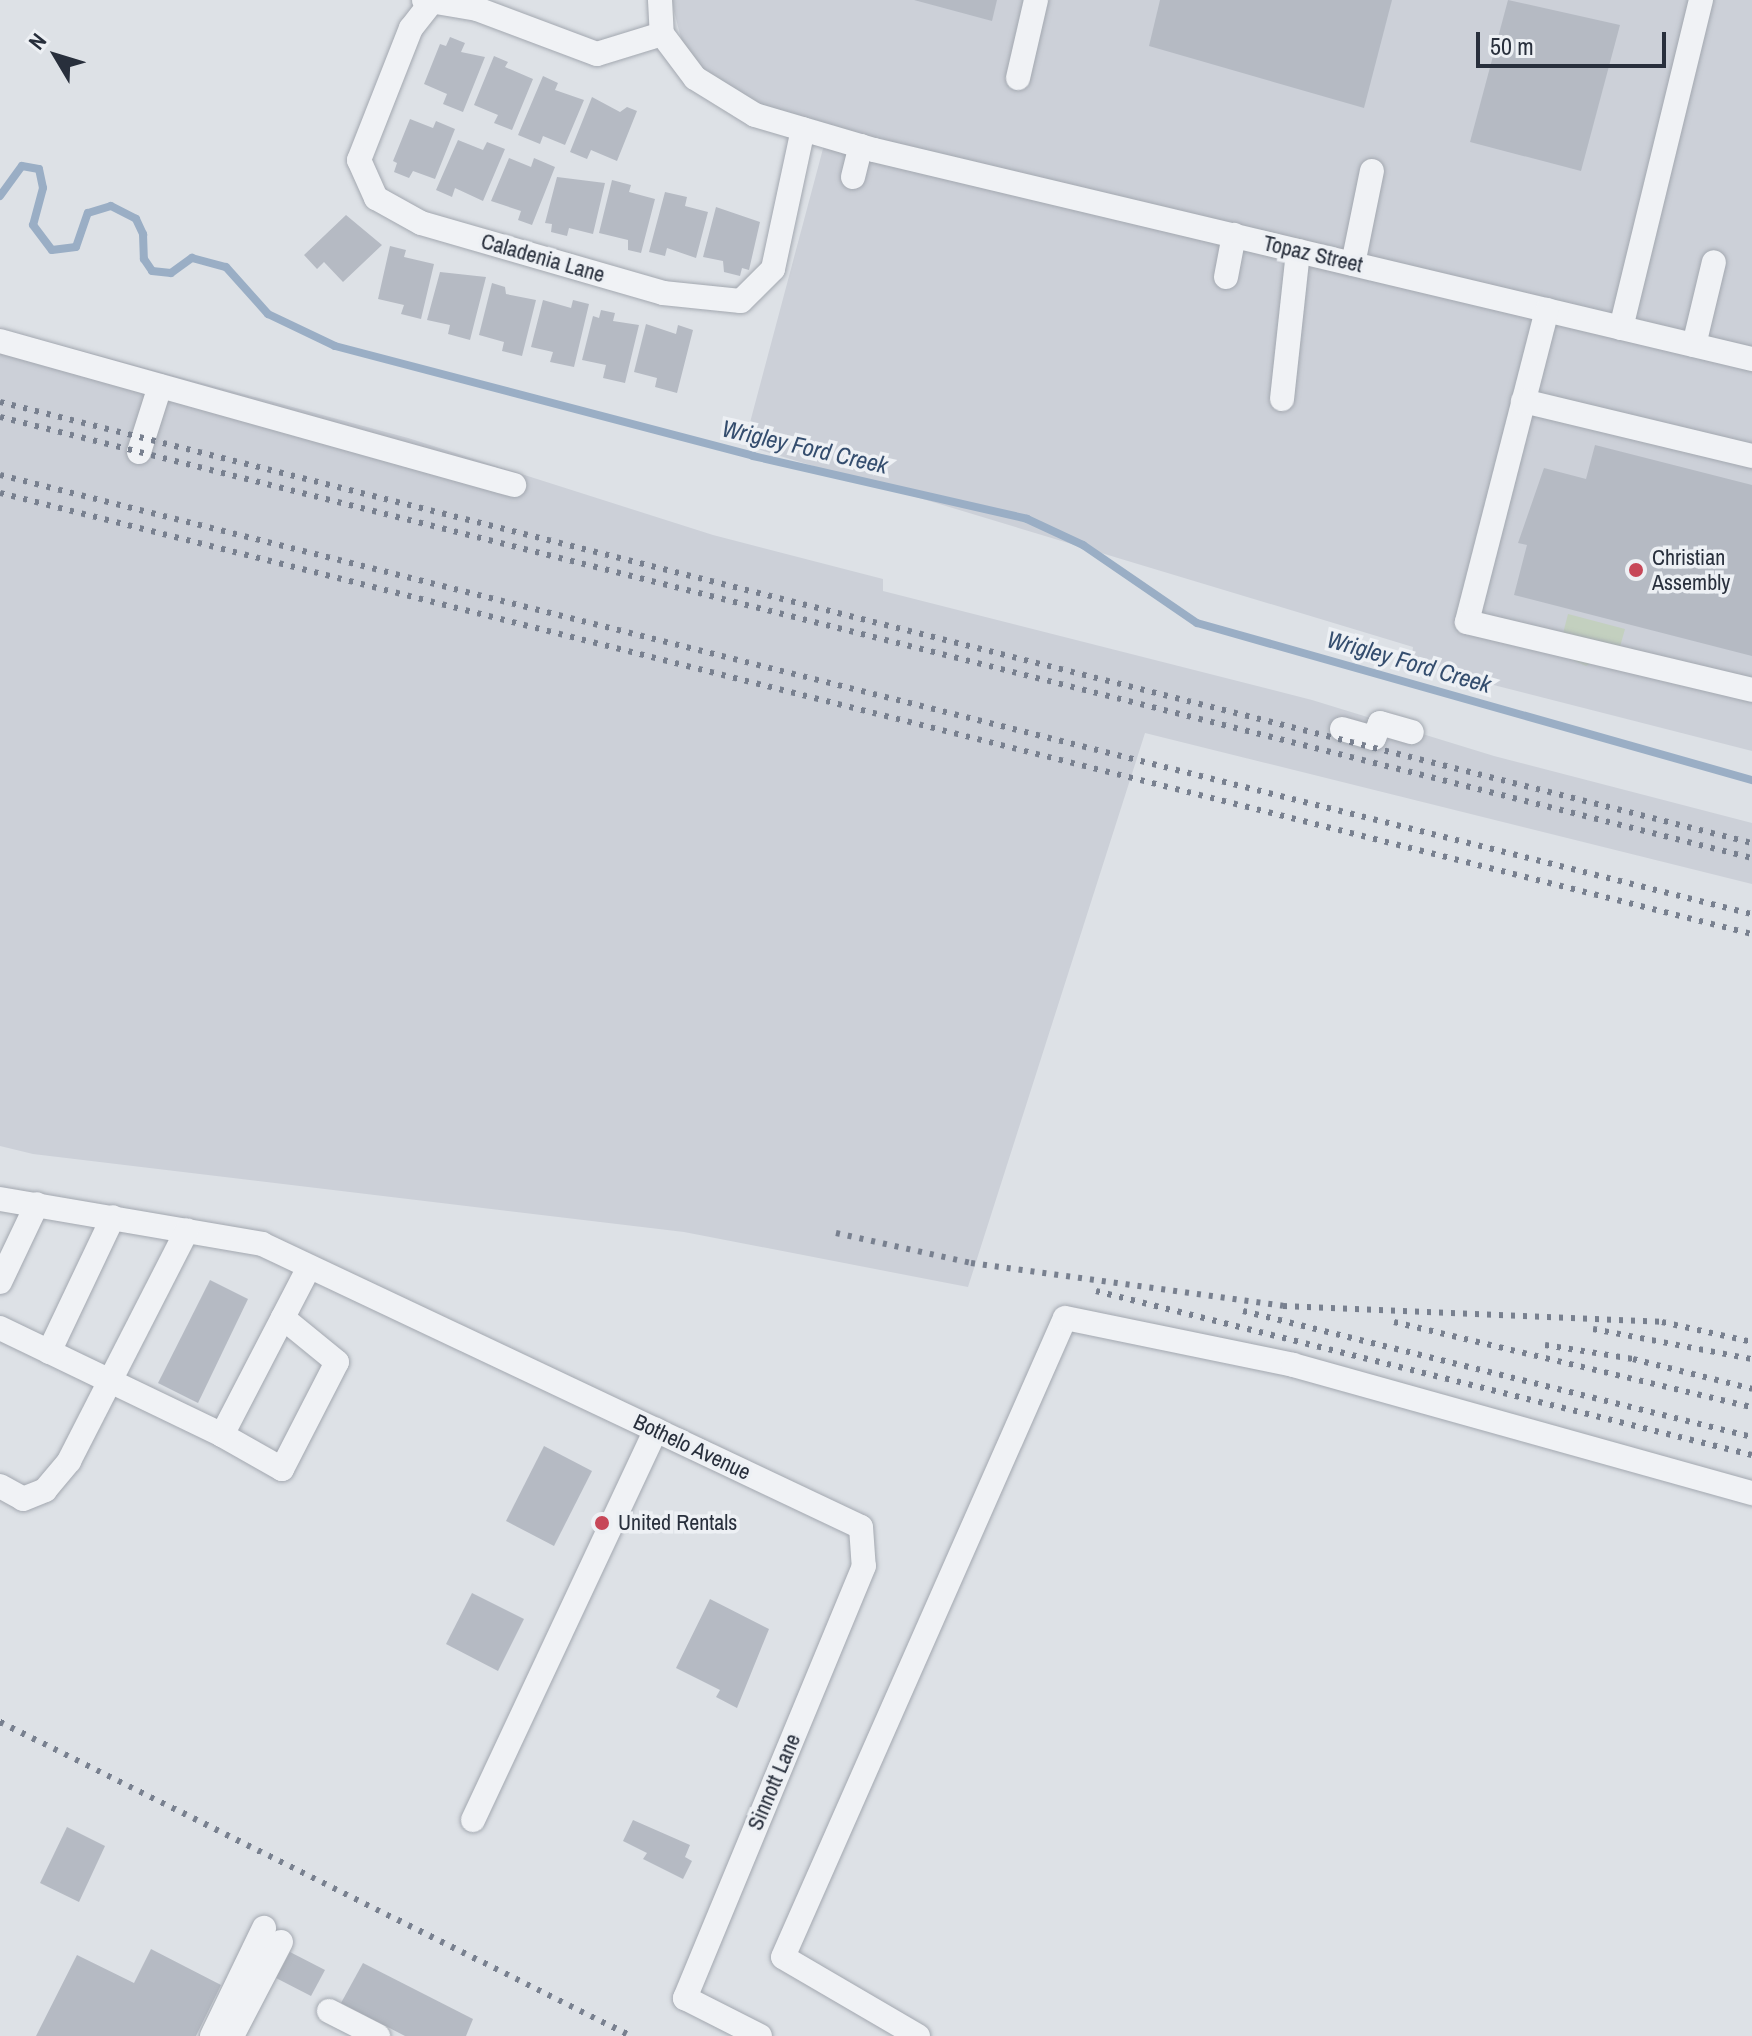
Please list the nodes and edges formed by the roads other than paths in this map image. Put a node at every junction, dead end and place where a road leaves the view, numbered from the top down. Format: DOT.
graph roads {
  1 [pos="660,0"];
  2 [pos="1036,0"];
  3 [pos="1701,0"];
  4 [pos="427,2"];
  5 [pos="662,34"];
  6 [pos="1018,78"];
  7 [pos="803,129"];
  8 [pos="867,148"];
  9 [pos="1372,171"];
  10 [pos="853,177"];
  11 [pos="1234,235"];
  12 [pos="1298,251"];
  13 [pos="1714,262"];
  14 [pos="1353,264"];
  15 [pos="1226,277"];
  16 [pos="1547,310"];
  17 [pos="1621,328"];
  18 [pos="0,341"];
  19 [pos="1694,345"];
  20 [pos="1752,359"];
  21 [pos="160,386"];
  22 [pos="1282,399"];
  23 [pos="1523,401"];
  24 [pos="139,452"];
  25 [pos="1752,456"];
  26 [pos="514,485"];
  27 [pos="1752,690"];
  28 [pos="1342,729"];
  29 [pos="1412,732"];
  30 [pos="0,1199"];
  31 [pos="37,1204"];
  32 [pos="113,1217"];
  33 [pos="187,1230"];
  34 [pos="309,1267"];
  35 [pos="0,1282"];
  36 [pos="283,1318"];
  37 [pos="0,1328"];
  38 [pos="49,1352"];
  39 [pos="112,1383"];
  40 [pos="656,1430"];
  41 [pos="222,1435"];
  42 [pos="0,1486"];
  43 [pos="1752,1493"];
  44 [pos="864,1566"];
  45 [pos="473,1820"];
  46 [pos="329,2011"];
  47 [pos="212,2036"];
  48 [pos="232,2036"];
  49 [pos="378,2036"];
  50 [pos="760,2036"];
  51 [pos="918,2036"];
  1 -- 5 [label="street"];
  2 -- 6 [label="street"];
  3 -- 17 [label="street"];
  4 -- 5 [label="street"];
  4 -- 7 [label="street, Caladenia Lane"];
  5 -- 7 [label="street, Topaz Street"];
  7 -- 8 [label="street, Topaz Street"];
  8 -- 10 [label="street"];
  8 -- 11 [label="street, Topaz Street"];
  9 -- 14 [label="street"];
  11 -- 12 [label="street, Topaz Street"];
  11 -- 15 [label="street"];
  12 -- 14 [label="street, Topaz Street"];
  12 -- 22 [label="street"];
  13 -- 19 [label="street"];
  14 -- 16 [label="street, Topaz Street"];
  16 -- 17 [label="street, Topaz Street"];
  16 -- 23 [label="street"];
  17 -- 19 [label="street, Topaz Street"];
  18 -- 21 [label="street"];
  19 -- 20 [label="street, Topaz Street"];
  21 -- 24 [label="street"];
  21 -- 26 [label="street"];
  23 -- 25 [label="street"];
  23 -- 27 [label="street"];
  28 -- 29 [label="street"];
  30 -- 31 [label="street, Bothelo Avenue"];
  31 -- 32 [label="street, Bothelo Avenue"];
  31 -- 35 [label="street"];
  32 -- 33 [label="street, Bothelo Avenue"];
  32 -- 38 [label="street"];
  33 -- 34 [label="street, Bothelo Avenue"];
  33 -- 39 [label="street"];
  34 -- 36 [label="street"];
  34 -- 40 [label="street, Bothelo Avenue"];
  36 -- 41 [label="street"];
  36 -- 41 [label="street"];
  37 -- 38 [label="street"];
  38 -- 39 [label="street"];
  39 -- 41 [label="street"];
  39 -- 42 [label="street"];
  40 -- 44 [label="street, Bothelo Avenue"];
  40 -- 45 [label="street"];
  43 -- 51 [label="street"];
  44 -- 50 [label="street, Sinnott Lane"];
  46 -- 49 [label="street"];
  47 -- 48 [label="street"];
}
